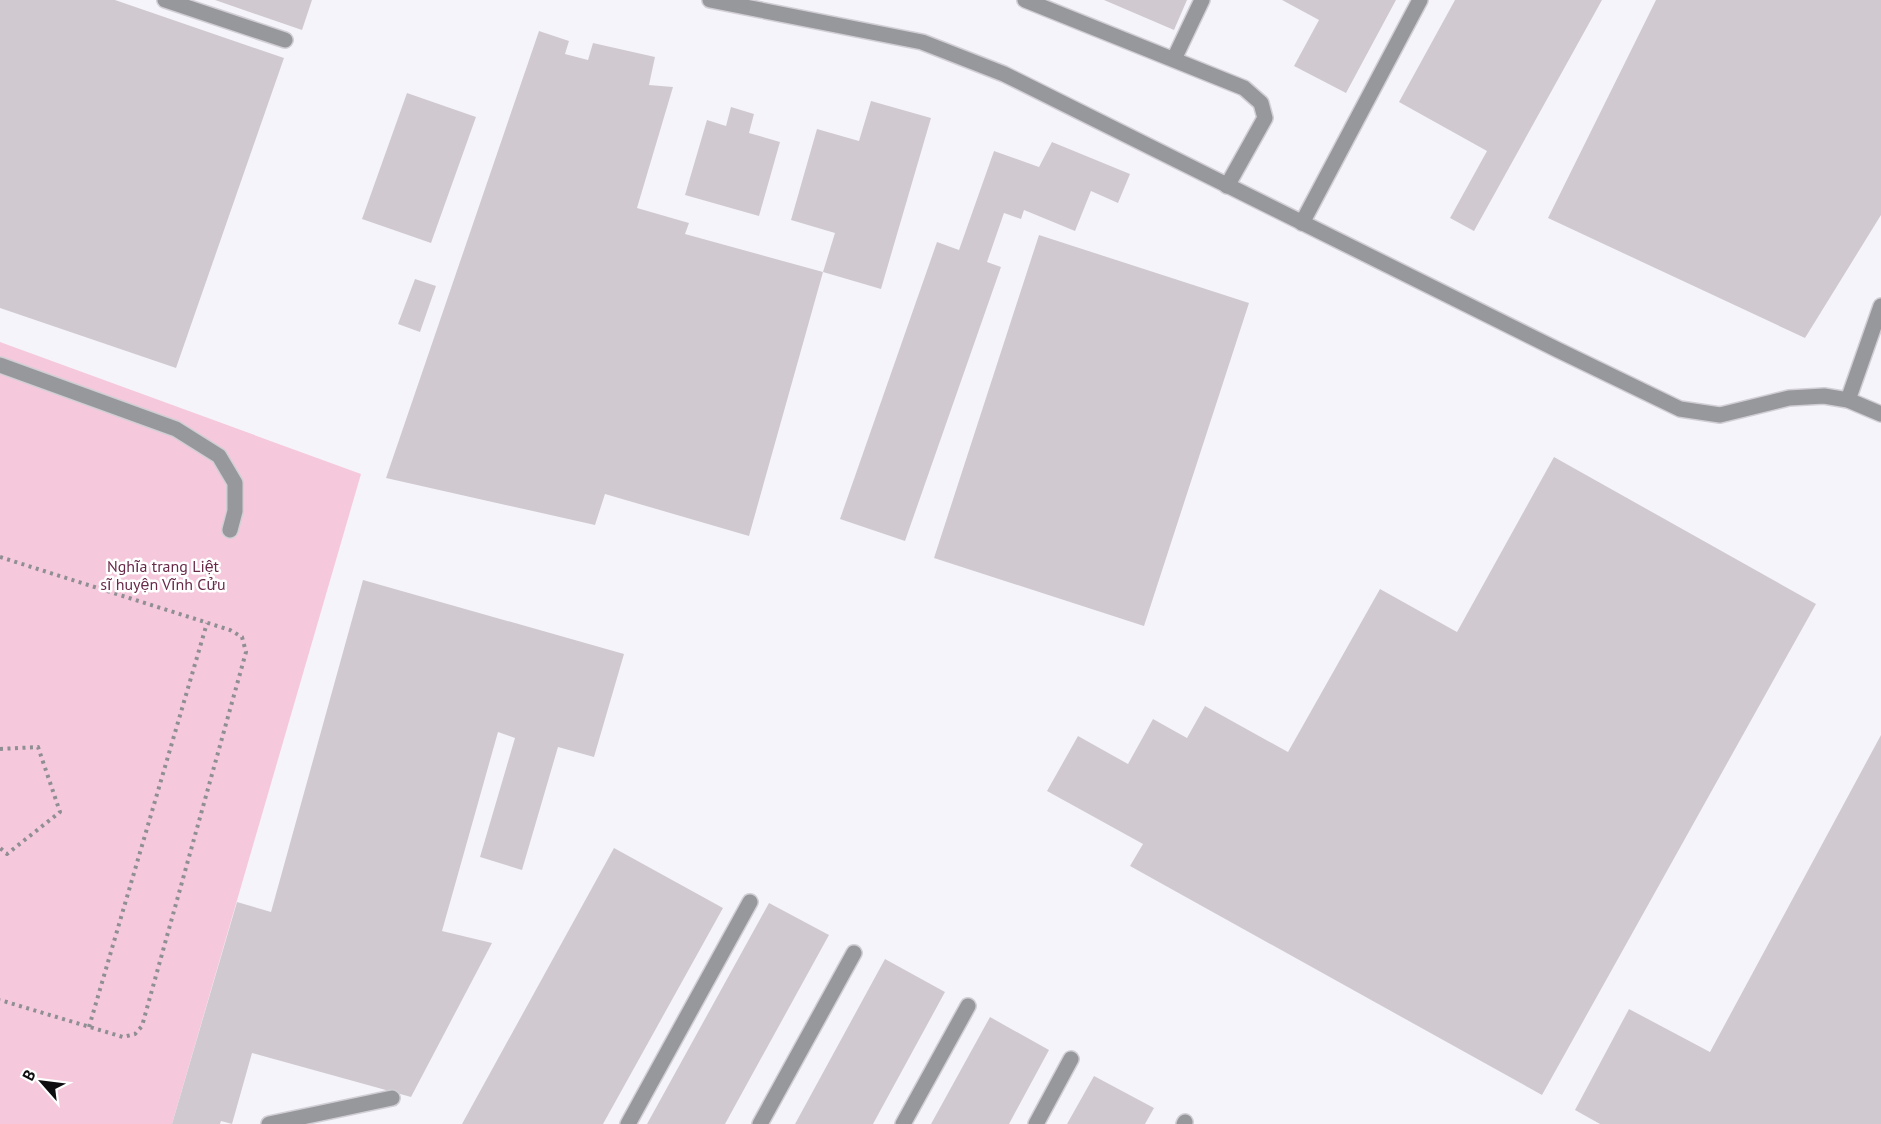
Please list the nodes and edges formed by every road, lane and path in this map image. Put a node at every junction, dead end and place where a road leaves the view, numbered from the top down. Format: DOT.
graph roads {
  1 [pos="165,0"];
  2 [pos="710,0"];
  3 [pos="1025,0"];
  4 [pos="1202,0"];
  5 [pos="1420,0"];
  6 [pos="285,40"];
  7 [pos="1174,59"];
  8 [pos="1227,186"];
  9 [pos="1302,223"];
  10 [pos="1881,306"];
  11 [pos="0,365"];
  12 [pos="1848,400"];
  13 [pos="1881,414"];
  14 [pos="230,530"];
  15 [pos="0,557"];
  16 [pos="207,623"];
  17 [pos="0,749"];
  18 [pos="0,848"];
  19 [pos="750,902"];
  20 [pos="854,953"];
  21 [pos="0,1000"];
  22 [pos="968,1006"];
  23 [pos="89,1027"];
  24 [pos="1071,1059"];
  25 [pos="392,1098"];
  26 [pos="269,1124"];
  27 [pos="628,1124"];
  28 [pos="760,1124"];
  29 [pos="903,1124"];
  30 [pos="1036,1124"];
  1 -- 6 [label="street"];
  2 -- 8 [label="street"];
  3 -- 7 [label="street"];
  4 -- 7 [label="street"];
  5 -- 9 [label="street"];
  7 -- 8 [label="street"];
  8 -- 9 [label="street"];
  9 -- 12 [label="street"];
  10 -- 12 [label="street"];
  11 -- 14 [label="street"];
  12 -- 13 [label="street"];
  15 -- 16 [label="path"];
  16 -- 23 [label="path"];
  16 -- 23 [label="path"];
  17 -- 18 [label="path"];
  19 -- 27 [label="street"];
  20 -- 28 [label="street"];
  21 -- 23 [label="path"];
  22 -- 29 [label="street"];
  24 -- 30 [label="street"];
  25 -- 26 [label="street"];
}
